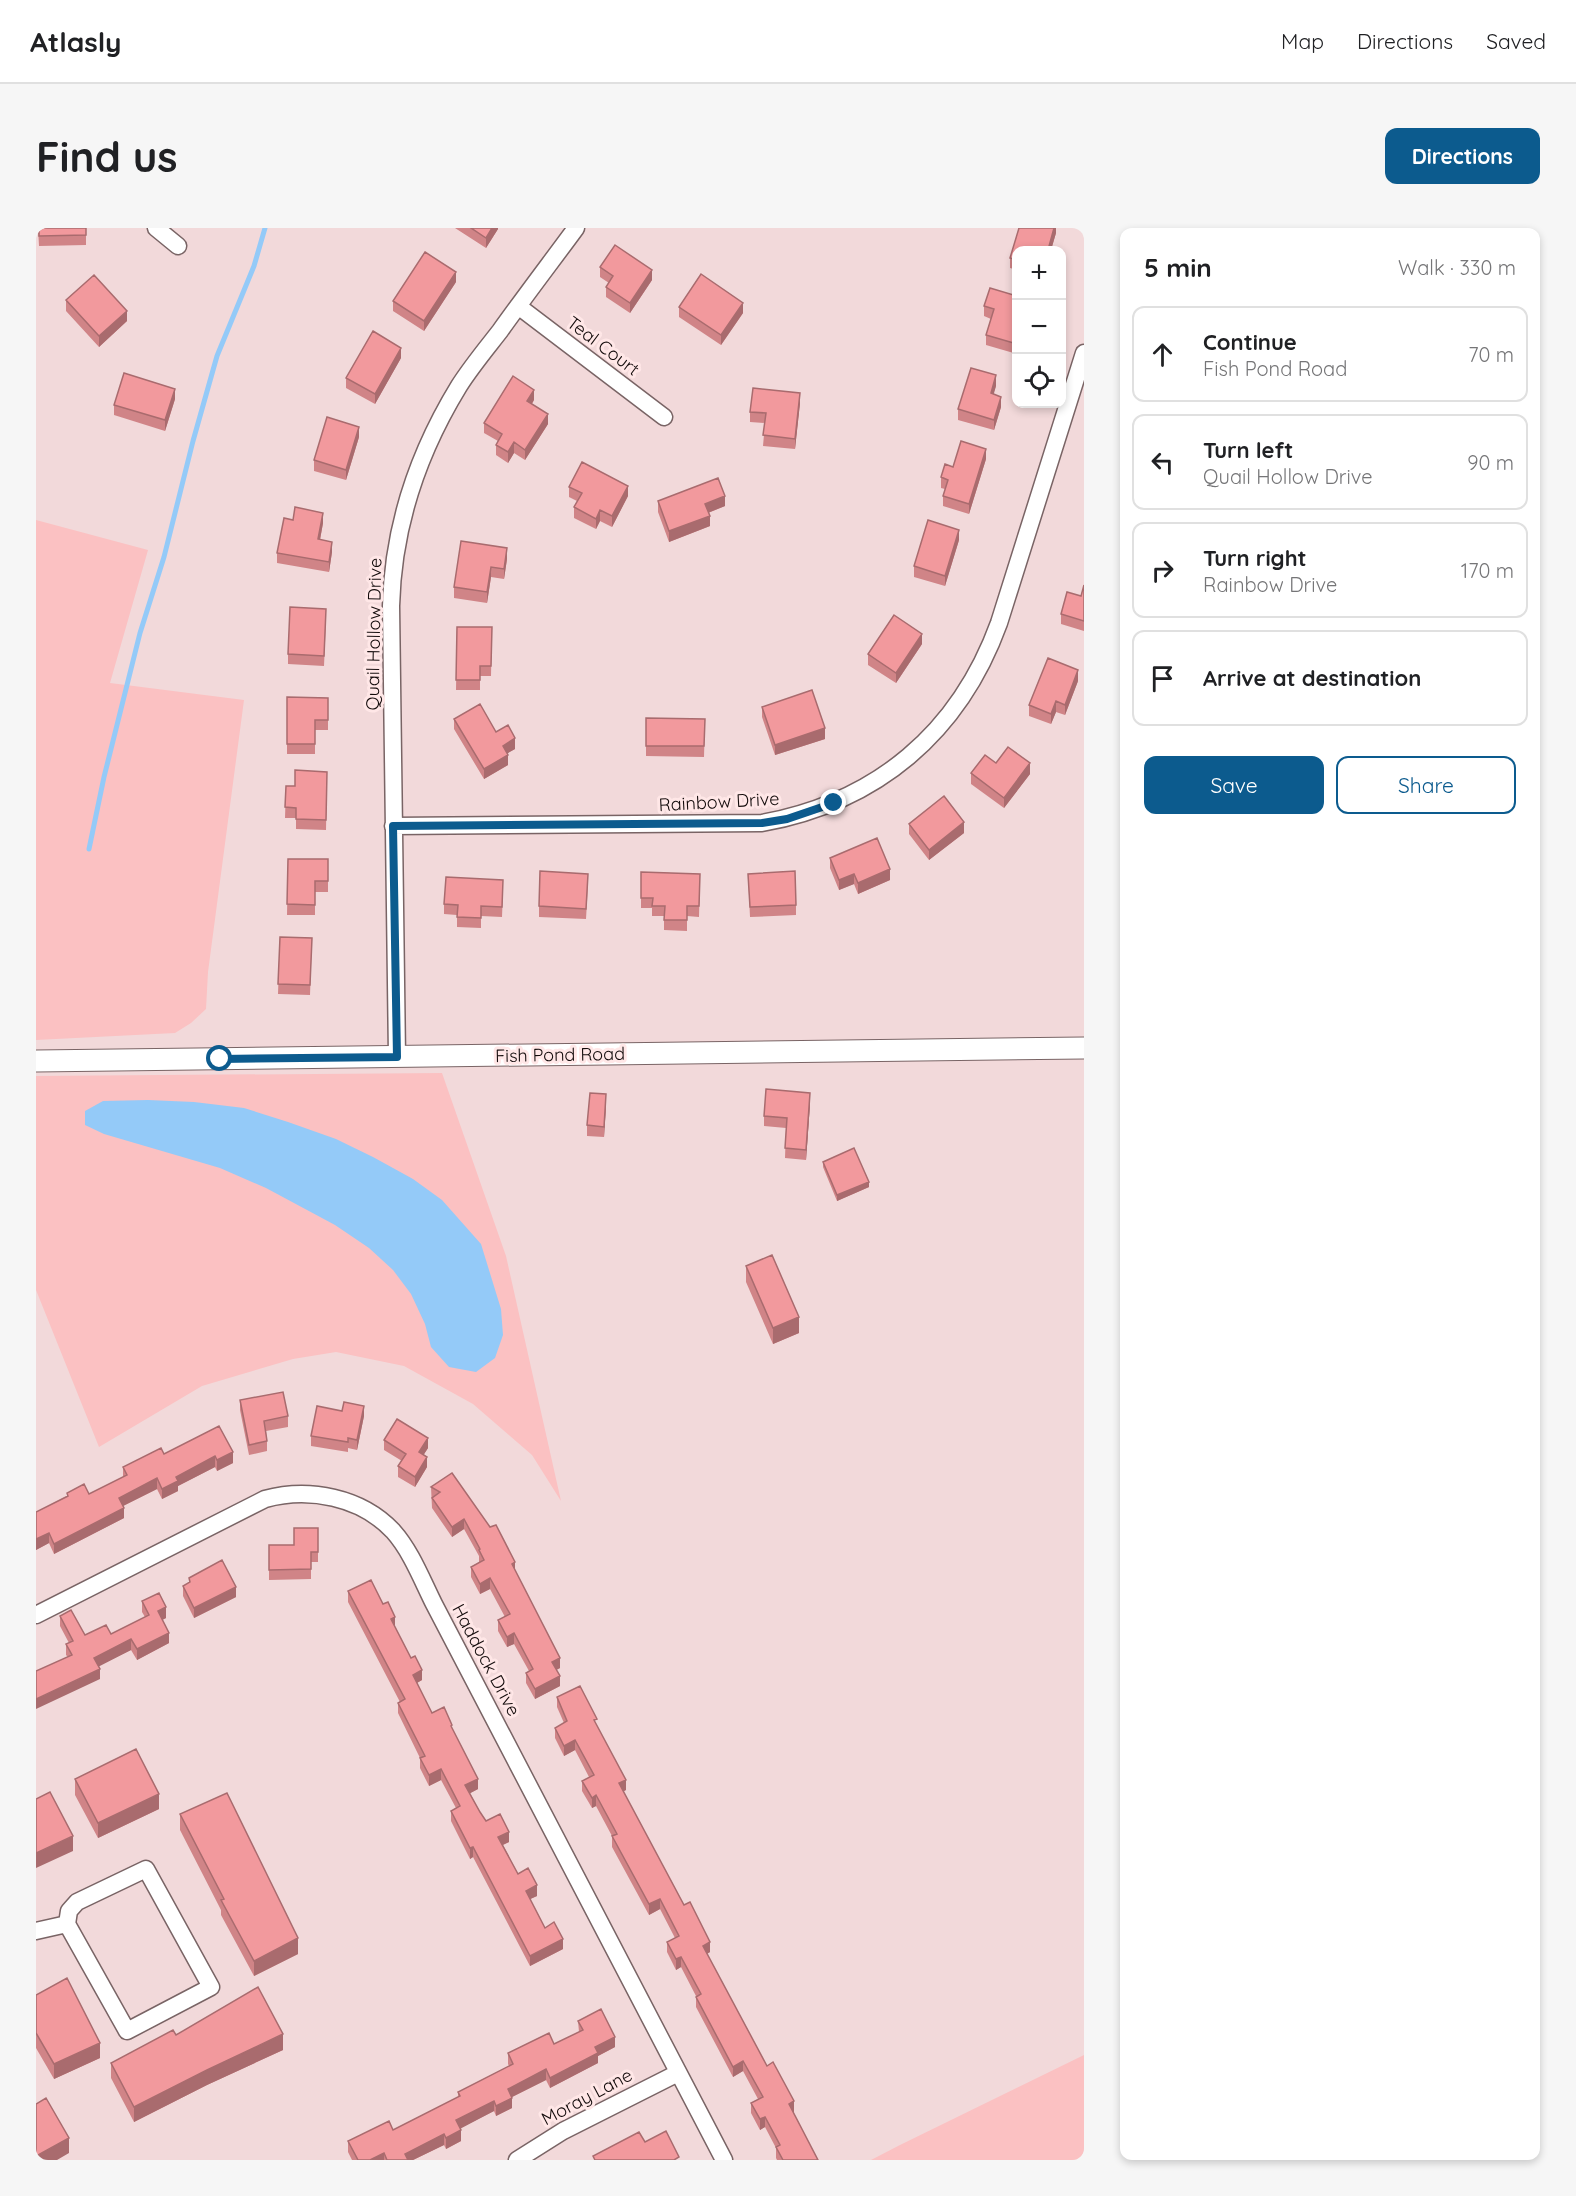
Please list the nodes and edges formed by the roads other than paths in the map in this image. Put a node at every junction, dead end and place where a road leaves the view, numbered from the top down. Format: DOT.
graph roads {
  1 [pos="156,228"];
  2 [pos="576,228"];
  3 [pos="178,246"];
  4 [pos="518,306"];
  5 [pos="1084,353"];
  6 [pos="664,417"];
  7 [pos="393,826"];
  8 [pos="1084,1048"];
  9 [pos="397,1057"];
  10 [pos="36,1061"];
  11 [pos="36,1615"];
  12 [pos="67,1924"];
  13 [pos="36,1931"];
  14 [pos="678,2073"];
  15 [pos="517,2160"];
  16 [pos="724,2160"];
  1 -- 3 [label="street"];
  2 -- 4 [label="street, Quail Hollow Drive"];
  4 -- 6 [label="street, Teal Court"];
  4 -- 7 [label="street, Quail Hollow Drive"];
  5 -- 7 [label="street, Rainbow Drive"];
  7 -- 9 [label="street, Quail Hollow Drive"];
  8 -- 9 [label="street, Fish Pond Road"];
  9 -- 10 [label="street, Fish Pond Road"];
  11 -- 14 [label="street, Haddock Drive"];
  12 -- 12 [label="street"];
  12 -- 13 [label="street"];
  14 -- 15 [label="street, Moray Lane"];
  14 -- 16 [label="street, Haddock Drive"];
}
